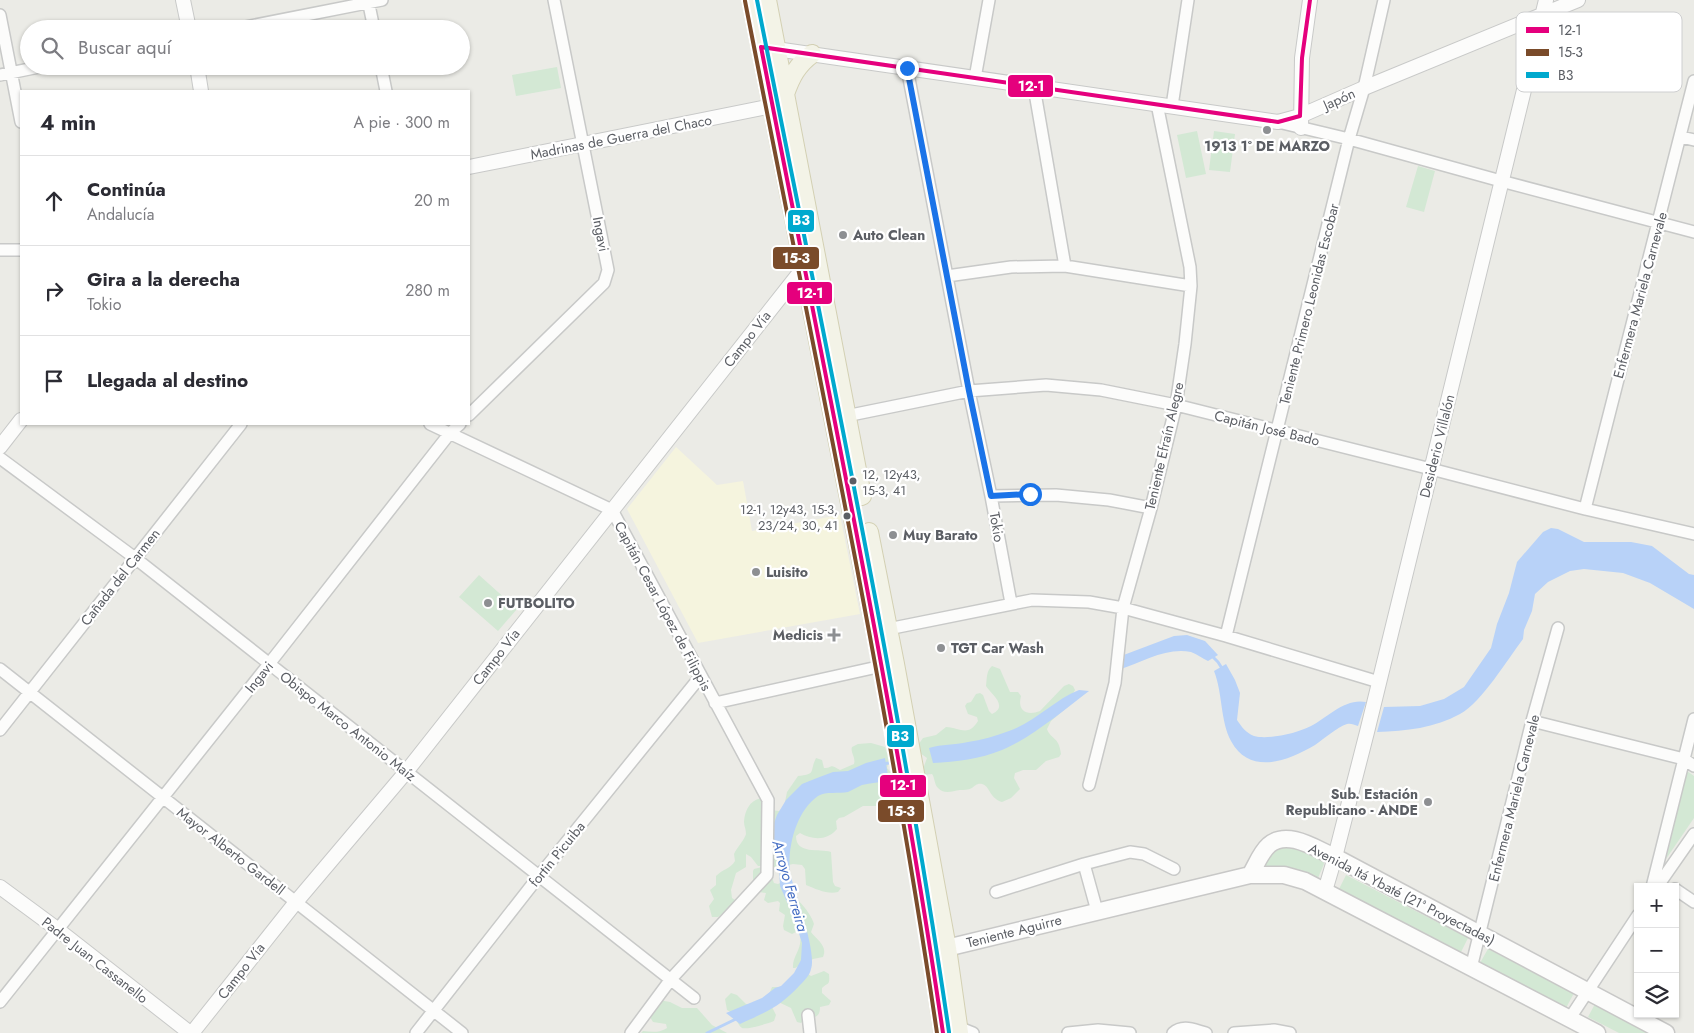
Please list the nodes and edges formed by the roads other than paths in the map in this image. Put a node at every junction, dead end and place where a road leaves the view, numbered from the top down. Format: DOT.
graph roads {
  1 [pos="184,0"];
  2 [pos="382,0"];
  3 [pos="554,0"];
  4 [pos="750,0"];
  5 [pos="767,0"];
  6 [pos="989,0"];
  7 [pos="1188,0"];
  8 [pos="1310,0"];
  9 [pos="1384,0"];
  10 [pos="1578,0"];
  11 [pos="368,1"];
  12 [pos="1547,12"];
  13 [pos="0,14"];
  14 [pos="187,20"];
  15 [pos="278,20"];
  16 [pos="372,20"];
  17 [pos="1516,25"];
  18 [pos="768,48"];
  19 [pos="812,54"];
  20 [pos="907,68"];
  21 [pos="20,71"];
  22 [pos="6,74"];
  23 [pos="198,75"];
  24 [pos="383,75"];
  25 [pos="975,78"];
  26 [pos="1694,81"];
  27 [pos="1034,87"];
  28 [pos="1364,88"];
  29 [pos="202,90"];
  30 [pos="386,90"];
  31 [pos="1523,92"];
  32 [pos="779,100"];
  33 [pos="1157,104"];
  34 [pos="1172,106"];
  35 [pos="20,119"];
  36 [pos="1300,122"];
  37 [pos="1681,137"];
  38 [pos="1349,139"];
  39 [pos="1694,140"];
  40 [pos="583,144"];
  41 [pos="470,167"];
  42 [pos="1501,181"];
  43 [pos="1659,223"];
  44 [pos="1694,232"];
  45 [pos="0,250"];
  46 [pos="20,250"];
  47 [pos="815,254"];
  48 [pos="1065,266"];
  49 [pos="804,268"];
  50 [pos="947,276"];
  51 [pos="1191,286"];
  52 [pos="969,391"];
  53 [pos="1176,406"];
  54 [pos="470,414"];
  55 [pos="841,417"];
  56 [pos="20,421"];
  57 [pos="240,425"];
  58 [pos="432,425"];
  59 [pos="459,425"];
  60 [pos="1278,431"];
  61 [pos="450,433"];
  62 [pos="0,447"];
  63 [pos="0,458"];
  64 [pos="1431,469"];
  65 [pos="991,496"];
  66 [pos="1151,508"];
  67 [pos="1585,509"];
  68 [pos="612,510"];
  69 [pos="860,517"];
  70 [pos="1694,534"];
  71 [pos="135,558"];
  72 [pos="1011,604"];
  73 [pos="1123,608"];
  74 [pos="1558,628"];
  75 [pos="888,629"];
  76 [pos="1226,636"];
  77 [pos="269,664"];
  78 [pos="882,666"];
  79 [pos="0,669"];
  80 [pos="700,677"];
  81 [pos="1379,682"];
  82 [pos="30,692"];
  83 [pos="715,703"];
  84 [pos="1694,719"];
  85 [pos="1532,721"];
  86 [pos="0,730"];
  87 [pos="902,741"];
  88 [pos="1684,759"];
  89 [pos="1694,766"];
  90 [pos="406,772"];
  91 [pos="1089,786"];
  92 [pos="163,797"];
  93 [pos="1694,834"];
  94 [pos="1335,857"];
  95 [pos="1084,864"];
  96 [pos="1174,869"];
  97 [pos="1250,875"];
  98 [pos="539,876"];
  99 [pos="1661,883"];
  100 [pos="1662,883"];
  101 [pos="0,887"];
  102 [pos="1325,891"];
  103 [pos="996,892"];
  104 [pos="1679,892"];
  105 [pos="296,902"];
  106 [pos="1694,902"];
  107 [pos="1097,911"];
  108 [pos="1634,921"];
  109 [pos="57,929"];
  110 [pos="1480,933"];
  111 [pos="939,950"];
  112 [pos="1471,968"];
  113 [pos="671,979"];
  114 [pos="1587,991"];
  115 [pos="694,998"];
  116 [pos="0,1002"];
  117 [pos="434,1010"];
  118 [pos="808,1015"];
  119 [pos="1570,1018"];
  120 [pos="955,1029"];
  121 [pos="191,1033"];
  122 [pos="416,1033"];
  123 [pos="462,1033"];
  124 [pos="631,1033"];
  125 [pos="810,1033"];
  126 [pos="1068,1033"];
  127 [pos="1130,1033"];
  128 [pos="1173,1033"];
  129 [pos="1206,1033"];
  130 [pos="1234,1033"];
  131 [pos="1290,1033"];
  132 [pos="1597,1033"];
  133 [pos="1666,1033"];
  1 -- 14 [label="street"];
  2 -- 11 [label="street"];
  3 -- 40 [label="street, Ingavi"];
  4 -- 18 [label="main road"];
  5 -- 18 [label="main road"];
  6 -- 25 [label="street"];
  7 -- 34 [label="street"];
  8 -- 36 [label="street"];
  9 -- 28 [label="street, Teniente Primero Leonidas Escobar"];
  10 -- 12 [label="street, Japón"];
  11 -- 15 [label="street"];
  11 -- 16 [label="street"];
  13 -- 22 [label="street"];
  17 -- 28 [label="street, Japón"];
  18 -- 19 [label="street, Japón"];
  18 -- 32 [label="main road"];
  19 -- 20 [label="street, Japón"];
  19 -- 32 [label="main road"];
  20 -- 25 [label="street, Japón"];
  20 -- 50 [label="street, Tokio"];
  21 -- 22 [label="street"];
  22 -- 35 [label="street"];
  23 -- 29 [label="street"];
  24 -- 30 [label="street"];
  25 -- 27 [label="street, Japón"];
  26 -- 37 [label="street, Enfermera Mariela Carnevale"];
  27 -- 33 [label="street, Japón"];
  27 -- 48 [label="street"];
  28 -- 36 [label="street, Japón"];
  28 -- 38 [label="street, Teniente Primero Leonidas Escobar"];
  31 -- 42 [label="street, Desiderio Villalón"];
  32 -- 40 [label="street, Madrinas de Guerra del Chaco"];
  32 -- 47 [label="main road"];
  32 -- 49 [label="main road"];
  33 -- 34 [label="street, Japón"];
  33 -- 51 [label="street, Teniente Efraín Alegre"];
  34 -- 36 [label="street, Japón"];
  36 -- 38 [label="street"];
  37 -- 39 [label="street"];
  37 -- 43 [label="street, Enfermera Mariela Carnevale"];
  38 -- 42 [label="street"];
  38 -- 60 [label="street, Teniente Primero Leonidas Escobar"];
  40 -- 41 [label="street, Madrinas de Guerra del Chaco"];
  40 -- 54 [label="street, Ingavi"];
  42 -- 43 [label="street"];
  42 -- 64 [label="street, Desiderio Villalón"];
  43 -- 44 [label="street"];
  43 -- 67 [label="street, Enfermera Mariela Carnevale"];
  45 -- 46 [label="street"];
  47 -- 49 [label="street, Campo Vía"];
  47 -- 55 [label="main road"];
  48 -- 50 [label="street"];
  48 -- 51 [label="street"];
  49 -- 55 [label="main road"];
  49 -- 68 [label="street, Campo Vía"];
  50 -- 52 [label="street, Tokio"];
  51 -- 53 [label="street, Teniente Efraín Alegre"];
  52 -- 53 [label="street, Capitán José Bado"];
  52 -- 55 [label="street, Capitán José Bado"];
  52 -- 65 [label="street, Tokio"];
  53 -- 60 [label="street, Capitán José Bado"];
  53 -- 66 [label="street, Teniente Efraín Alegre"];
  55 -- 69 [label="main road"];
  56 -- 62 [label="street"];
  57 -- 71 [label="street, Cañada del Carmen"];
  58 -- 61 [label="street, Capitán Cesar López de Filippis"];
  59 -- 61 [label="street, Ingavi"];
  60 -- 64 [label="street, Capitán José Bado"];
  60 -- 76 [label="street, Teniente Primero Leonidas Escobar"];
  61 -- 68 [label="street, Capitán Cesar López de Filippis"];
  61 -- 77 [label="street, Ingavi"];
  63 -- 71 [label="street, Obispo Marco Antonio Maíz"];
  64 -- 67 [label="street, Capitán José Bado"];
  64 -- 81 [label="street, Desiderio Villalón"];
  65 -- 66 [label="street"];
  65 -- 72 [label="street, Tokio"];
  66 -- 73 [label="street, Teniente Efraín Alegre"];
  67 -- 70 [label="street, Capitán José Bado"];
  68 -- 80 [label="street, Capitán Cesar López de Filippis"];
  68 -- 90 [label="street, Campo Vía"];
  69 -- 75 [label="main road"];
  69 -- 78 [label="main road"];
  71 -- 77 [label="street, Obispo Marco Antonio Maíz"];
  71 -- 82 [label="street, Cañada del Carmen"];
  72 -- 73 [label="street"];
  72 -- 75 [label="street"];
  73 -- 76 [label="street"];
  73 -- 91 [label="street, Teniente Efraín Alegre"];
  74 -- 85 [label="street, Enfermera Mariela Carnevale"];
  75 -- 87 [label="main road"];
  76 -- 81 [label="street"];
  77 -- 90 [label="street, Obispo Marco Antonio Maíz"];
  77 -- 92 [label="street, Ingavi"];
  78 -- 83 [label="street"];
  78 -- 87 [label="main road"];
  79 -- 82 [label="street, Mayor Alberto Gardell"];
  80 -- 83 [label="street, Capitán Cesar López de Filippis"];
  80 -- 98 [label="street, fortin Picuiba"];
  81 -- 94 [label="street, Desiderio Villalón"];
  82 -- 86 [label="street, Cañada del Carmen"];
  82 -- 92 [label="street, Mayor Alberto Gardell"];
  83 -- 113 [label="street, Capitán Cesar López de Filippis"];
  84 -- 88 [label="street"];
  85 -- 88 [label="street"];
  85 -- 110 [label="street, Enfermera Mariela Carnevale"];
  87 -- 111 [label="main road"];
  88 -- 89 [label="street"];
  88 -- 99 [label="street"];
  90 -- 98 [label="street, Obispo Marco Antonio Maíz"];
  90 -- 105 [label="street, Campo Vía"];
  92 -- 105 [label="street, Mayor Alberto Gardell"];
  92 -- 109 [label="street, Ingavi"];
  93 -- 100 [label="street"];
  94 -- 97 [label="main road, Avenida Itá Ybaté (21ª Proyectadas)"];
  94 -- 102 [label="street, Desiderio Villalón"];
  94 -- 110 [label="main road, Avenida Itá Ybaté (21ª Proyectadas)"];
  95 -- 96 [label="street"];
  95 -- 103 [label="street"];
  95 -- 107 [label="street"];
  97 -- 102 [label="main road"];
  97 -- 107 [label="main road, Teniente Aguirre"];
  98 -- 113 [label="street, Obispo Marco Antonio Maíz"];
  98 -- 117 [label="street, fortin Picuiba"];
  101 -- 109 [label="street, Padre Juan Cassanello"];
  102 -- 112 [label="main road"];
  104 -- 106 [label="street"];
  105 -- 117 [label="street, Mayor Alberto Gardell"];
  105 -- 121 [label="street, Campo Vía"];
  107 -- 111 [label="main road, Teniente Aguirre"];
  108 -- 114 [label="street"];
  109 -- 116 [label="street, Ingavi"];
  109 -- 121 [label="street, Padre Juan Cassanello"];
  110 -- 112 [label="street, Enfermera Mariela Carnevale"];
  110 -- 114 [label="main road, Avenida Itá Ybaté (21ª Proyectadas)"];
  111 -- 120 [label="main road"];
  112 -- 119 [label="main road"];
  113 -- 115 [label="street, Obispo Marco Antonio Maíz"];
  113 -- 124 [label="street"];
  114 -- 119 [label="street"];
  114 -- 133 [label="main road, Avenida Itá Ybaté (21ª Proyectadas)"];
  117 -- 122 [label="street, fortin Picuiba"];
  117 -- 123 [label="street, Mayor Alberto Gardell"];
  118 -- 125 [label="street"];
  119 -- 132 [label="main road"];
  126 -- 127 [label="street"];
  128 -- 129 [label="street"];
  130 -- 131 [label="street"];
}
